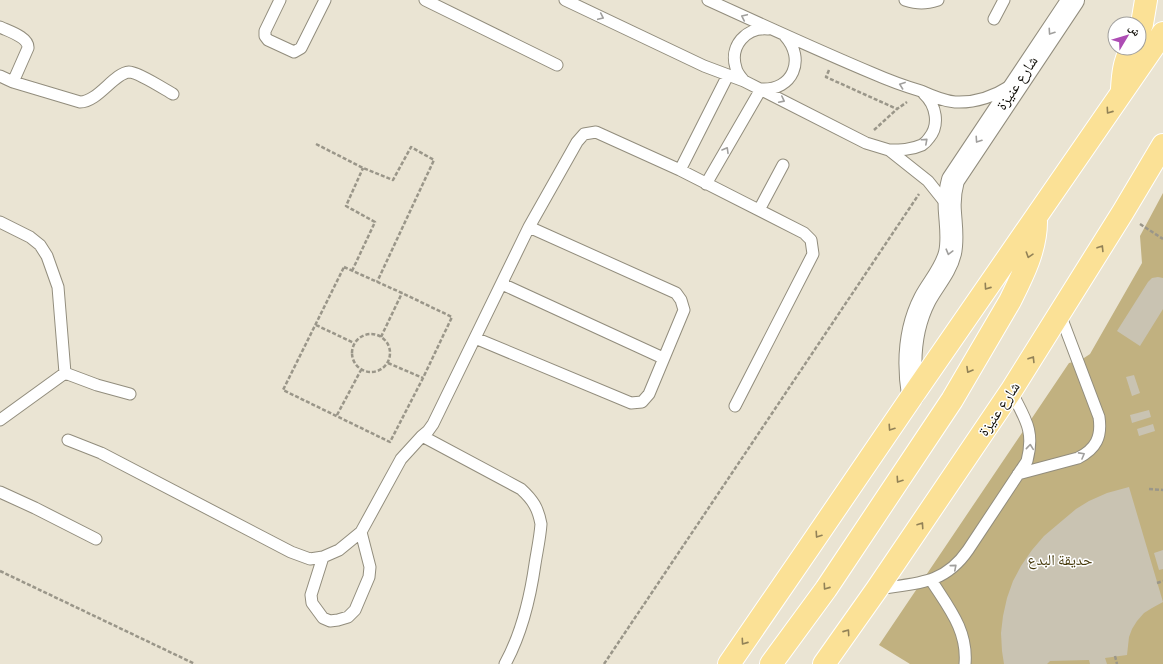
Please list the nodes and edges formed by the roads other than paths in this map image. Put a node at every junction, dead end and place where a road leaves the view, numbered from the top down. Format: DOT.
graph roads {
  1 [pos="280,0"];
  2 [pos="325,0"];
  3 [pos="425,0"];
  4 [pos="566,0"];
  5 [pos="708,0"];
  6 [pos="905,0"];
  7 [pos="938,0"];
  8 [pos="1004,0"];
  9 [pos="1073,0"];
  10 [pos="1146,0"];
  11 [pos="1143,16"];
  12 [pos="994,19"];
  13 [pos="0,27"];
  14 [pos="771,29"];
  15 [pos="1163,33"];
  16 [pos="784,35"];
  17 [pos="1128,56"];
  18 [pos="557,65"];
  19 [pos="728,75"];
  20 [pos="0,76"];
  21 [pos="744,81"];
  22 [pos="1018,81"];
  23 [pos="13,82"];
  24 [pos="761,89"];
  25 [pos="922,92"];
  26 [pos="1122,92"];
  27 [pos="173,94"];
  28 [pos="1163,145"];
  29 [pos="889,150"];
  30 [pos="783,165"];
  31 [pos="680,170"];
  32 [pos="706,184"];
  33 [pos="759,210"];
  34 [pos="950,214"];
  35 [pos="1036,217"];
  36 [pos="0,222"];
  37 [pos="529,227"];
  38 [pos="502,284"];
  39 [pos="1060,314"];
  40 [pos="475,338"];
  41 [pos="663,358"];
  42 [pos="65,373"];
  43 [pos="1011,391"];
  44 [pos="130,394"];
  45 [pos="912,395"];
  46 [pos="735,406"];
  47 [pos="0,420"];
  48 [pos="422,436"];
  49 [pos="68,440"];
  50 [pos="1018,474"];
  51 [pos="0,492"];
  52 [pos="361,532"];
  53 [pos="96,539"];
  54 [pos="323,557"];
  55 [pos="931,580"];
  56 [pos="877,589"];
  57 [pos="505,664"];
  58 [pos="729,664"];
  59 [pos="771,664"];
  60 [pos="824,664"];
  61 [pos="965,664"];
  1 -- 2 [label="lane"];
  3 -- 18 [label="lane"];
  4 -- 19 [label="lane, one-way"];
  14 -- 5 [label="lane, one-way"];
  6 -- 7 [label="lane"];
  8 -- 12 [label="lane"];
  9 -- 22 [label="street, شارع عنيزة, one-way"];
  10 -- 11 [label="main road"];
  13 -- 23 [label="lane"];
  14 -- 16 [label="lane"];
  14 -- 21 [label="lane"];
  15 -- 26 [label="main road"];
  16 -- 24 [label="lane"];
  25 -- 16 [label="lane, one-way"];
  17 -- 26 [label="main road"];
  19 -- 21 [label="lane"];
  19 -- 31 [label="lane"];
  20 -- 23 [label="lane"];
  21 -- 24 [label="lane"];
  22 -- 25 [label="lane"];
  22 -- 34 [label="street, شارع عنيزة, one-way"];
  23 -- 27 [label="lane"];
  24 -- 29 [label="lane, one-way"];
  32 -- 24 [label="lane, one-way"];
  29 -- 25 [label="lane, one-way"];
  26 -- 35 [label="main road, one-way"];
  39 -- 28 [label="main road, شارع عنيزة, one-way"];
  29 -- 34 [label="lane"];
  30 -- 33 [label="lane"];
  31 -- 32 [label="lane"];
  31 -- 37 [label="lane"];
  32 -- 33 [label="lane"];
  33 -- 46 [label="lane"];
  34 -- 45 [label="street, شارع عنيزة, one-way"];
  35 -- 45 [label="main road, one-way"];
  35 -- 59 [label="main road, one-way"];
  36 -- 42 [label="lane"];
  37 -- 38 [label="lane"];
  37 -- 41 [label="lane"];
  38 -- 40 [label="lane"];
  38 -- 41 [label="lane"];
  43 -- 39 [label="main road, شارع عنيزة, one-way"];
  50 -- 39 [label="lane, one-way"];
  40 -- 41 [label="lane"];
  40 -- 48 [label="lane"];
  42 -- 44 [label="lane"];
  42 -- 47 [label="lane"];
  50 -- 43 [label="lane, one-way"];
  56 -- 43 [label="main road, شارع عنيزة, one-way"];
  45 -- 58 [label="main road, one-way"];
  48 -- 52 [label="lane"];
  48 -- 57 [label="lane"];
  49 -- 54 [label="lane"];
  55 -- 50 [label="lane, one-way"];
  51 -- 53 [label="lane"];
  52 -- 54 [label="lane"];
  52 -- 54 [label="lane"];
  55 -- 56 [label="lane"];
  55 -- 61 [label="lane"];
  60 -- 56 [label="main road, شارع عنيزة, one-way"];
}
